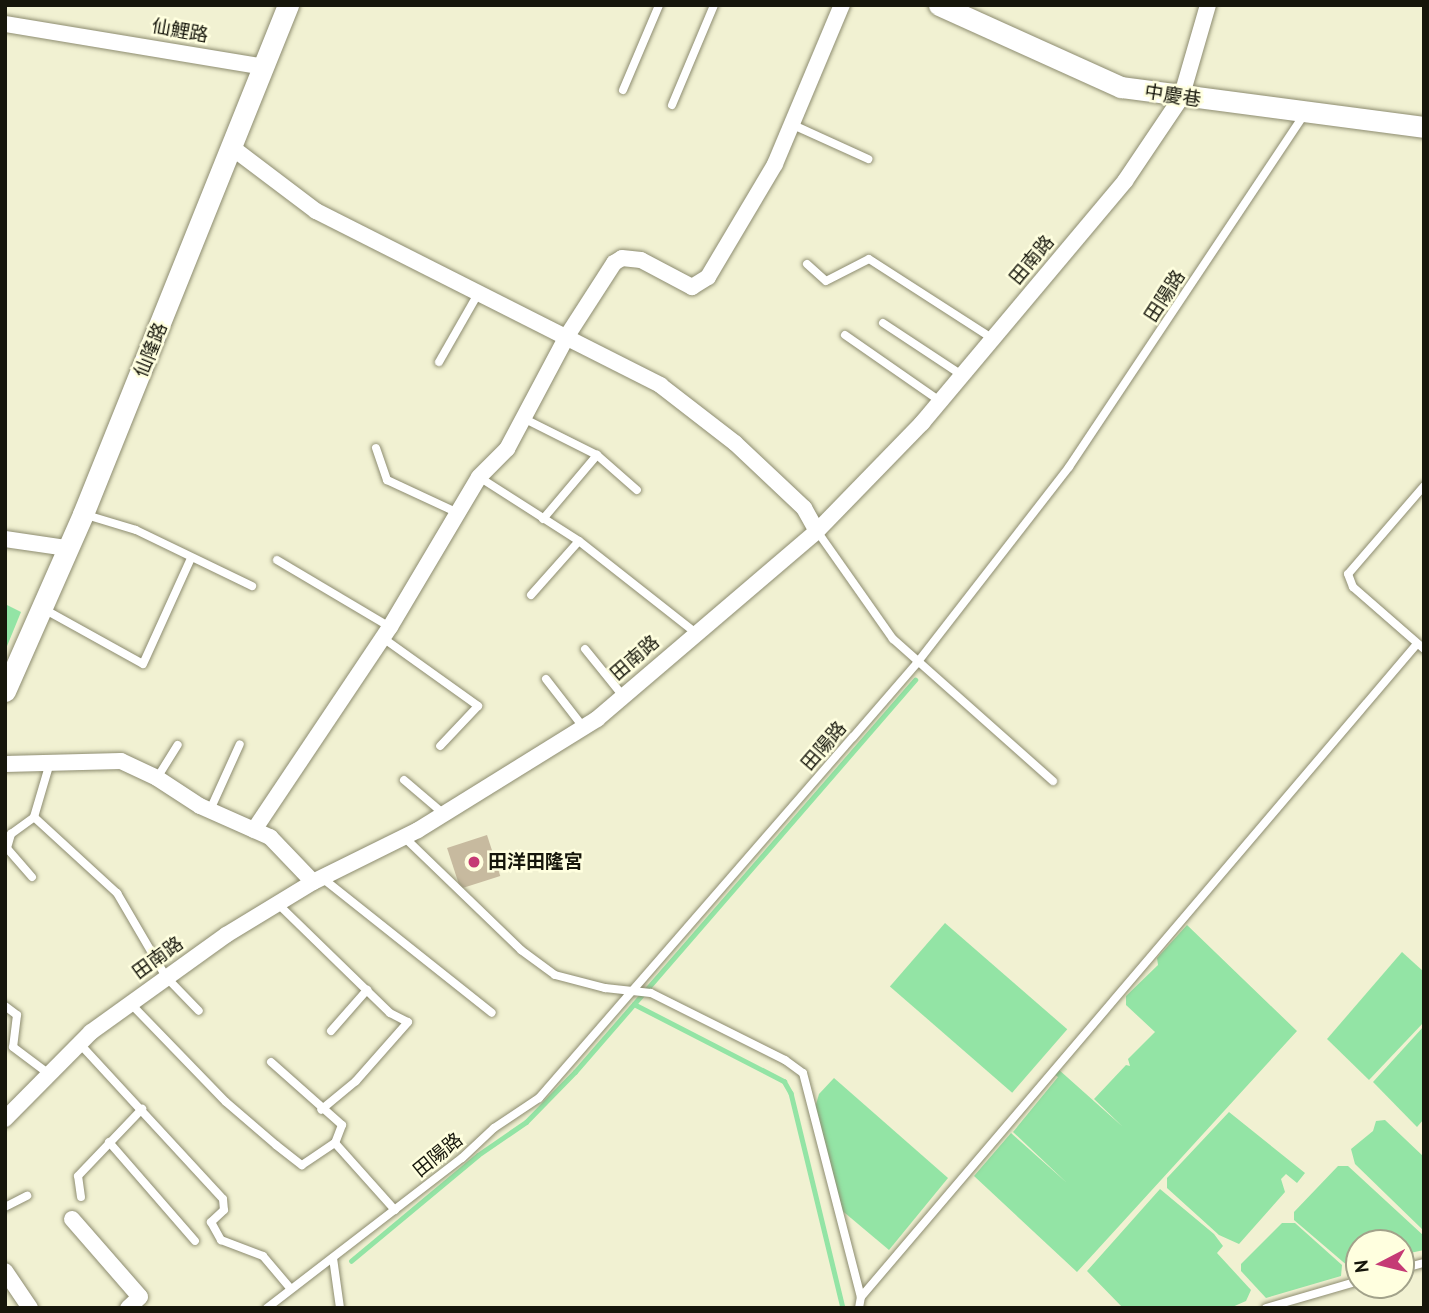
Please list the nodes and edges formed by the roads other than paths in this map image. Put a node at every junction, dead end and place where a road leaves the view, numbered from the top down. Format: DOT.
graph roads {
  1 [pos="288,5"];
  2 [pos="659,5"];
  3 [pos="714,5"];
  4 [pos="842,5"];
  5 [pos="939,5"];
  6 [pos="1208,5"];
  7 [pos="5,24"];
  8 [pos="264,67"];
  9 [pos="624,90"];
  10 [pos="1181,98"];
  11 [pos="672,106"];
  12 [pos="1304,114"];
  13 [pos="791,124"];
  14 [pos="1424,127"];
  15 [pos="234,149"];
  16 [pos="867,159"];
  17 [pos="807,264"];
  18 [pos="478,294"];
  19 [pos="883,323"];
  20 [pos="845,335"];
  21 [pos="568,336"];
  22 [pos="994,339"];
  23 [pos="439,362"];
  24 [pos="963,376"];
  25 [pos="941,402"];
  26 [pos="525,419"];
  27 [pos="376,447"];
  28 [pos="597,455"];
  29 [pos="480,477"];
  30 [pos="1424,486"];
  31 [pos="637,490"];
  32 [pos="458,513"];
  33 [pos="83,514"];
  34 [pos="543,519"];
  35 [pos="817,531"];
  36 [pos="5,539"];
  37 [pos="579,541"];
  38 [pos="67,548"];
  39 [pos="191,558"];
  40 [pos="277,560"];
  41 [pos="252,586"];
  42 [pos="531,595"];
  43 [pos="42,608"];
  44 [pos="386,633"];
  45 [pos="696,633"];
  46 [pos="1421,646"];
  47 [pos="585,649"];
  48 [pos="917,663"];
  49 [pos="546,679"];
  50 [pos="5,691"];
  51 [pos="623,696"];
  52 [pos="584,728"];
  53 [pos="240,744"];
  54 [pos="178,745"];
  55 [pos="440,746"];
  56 [pos="5,764"];
  57 [pos="49,766"];
  58 [pos="157,778"];
  59 [pos="404,780"];
  60 [pos="1053,781"];
  61 [pos="211,810"];
  62 [pos="444,814"];
  63 [pos="34,817"];
  64 [pos="254,830"];
  65 [pos="404,837"];
  66 [pos="32,877"];
  67 [pos="317,879"];
  68 [pos="279,905"];
  69 [pos="166,977"];
  70 [pos="367,990"];
  71 [pos="634,990"];
  72 [pos="131,1004"];
  73 [pos="5,1006"];
  74 [pos="199,1012"];
  75 [pos="492,1013"];
  76 [pos="331,1031"];
  77 [pos="79,1043"];
  78 [pos="271,1062"];
  79 [pos="49,1074"];
  80 [pos="142,1109"];
  81 [pos="321,1110"];
  82 [pos="5,1119"];
  83 [pos="109,1142"];
  84 [pos="335,1143"];
  85 [pos="27,1196"];
  86 [pos="80,1197"];
  87 [pos="5,1207"];
  88 [pos="395,1210"];
  89 [pos="72,1219"];
  90 [pos="195,1241"];
  91 [pos="332,1258"];
  92 [pos="5,1271"];
  93 [pos="1345,1285"];
  94 [pos="291,1289"];
  95 [pos="861,1297"];
  96 [pos="30,1308"];
  97 [pos="128,1308"];
  98 [pos="267,1308"];
  99 [pos="340,1308"];
  100 [pos="859,1308"];
  101 [pos="1266,1308"];
  1 -- 8 [label="street, 仙隆路"];
  2 -- 9 [label="lane"];
  3 -- 11 [label="lane"];
  4 -- 13 [label="street"];
  5 -- 10 [label="street, 中慶巷"];
  6 -- 10 [label="street, 田南路"];
  7 -- 8 [label="street, 仙鯉路"];
  8 -- 15 [label="street, 仙隆路"];
  10 -- 12 [label="street, 中慶巷"];
  10 -- 22 [label="street, 田南路"];
  12 -- 14 [label="street, 中慶巷"];
  12 -- 48 [label="lane, 田陽路"];
  13 -- 16 [label="lane"];
  13 -- 21 [label="street"];
  15 -- 18 [label="street"];
  15 -- 33 [label="street, 仙隆路"];
  17 -- 22 [label="lane"];
  18 -- 21 [label="street"];
  18 -- 23 [label="lane"];
  19 -- 24 [label="lane"];
  20 -- 25 [label="lane"];
  21 -- 26 [label="street"];
  21 -- 35 [label="street"];
  22 -- 24 [label="street, 田南路"];
  24 -- 25 [label="street, 田南路"];
  25 -- 35 [label="street, 田南路"];
  26 -- 28 [label="lane"];
  26 -- 29 [label="street"];
  27 -- 32 [label="lane"];
  28 -- 31 [label="lane"];
  28 -- 34 [label="lane"];
  29 -- 32 [label="street"];
  29 -- 34 [label="lane"];
  30 -- 46 [label="lane"];
  32 -- 44 [label="street"];
  33 -- 38 [label="street, 仙隆路"];
  33 -- 39 [label="lane"];
  34 -- 37 [label="lane"];
  35 -- 45 [label="street, 田南路"];
  35 -- 48 [label="lane"];
  36 -- 38 [label="street"];
  37 -- 42 [label="lane"];
  37 -- 45 [label="lane"];
  38 -- 43 [label="street, 仙隆路"];
  39 -- 41 [label="lane"];
  39 -- 43 [label="lane"];
  40 -- 44 [label="lane"];
  43 -- 50 [label="street, 仙隆路"];
  44 -- 55 [label="lane"];
  44 -- 64 [label="street"];
  45 -- 51 [label="street, 田南路"];
  46 -- 95 [label="lane"];
  47 -- 51 [label="lane"];
  48 -- 60 [label="lane"];
  48 -- 71 [label="lane, 田陽路"];
  49 -- 52 [label="lane"];
  51 -- 52 [label="street, 田南路"];
  52 -- 62 [label="street, 田南路"];
  53 -- 61 [label="lane"];
  54 -- 58 [label="lane"];
  56 -- 57 [label="street"];
  57 -- 58 [label="street"];
  57 -- 63 [label="lane"];
  58 -- 61 [label="street"];
  59 -- 62 [label="lane"];
  61 -- 64 [label="street"];
  62 -- 65 [label="street, 田南路"];
  63 -- 66 [label="lane"];
  63 -- 69 [label="lane"];
  64 -- 67 [label="street"];
  65 -- 67 [label="street, 田南路"];
  65 -- 71 [label="lane"];
  67 -- 68 [label="street, 田南路"];
  67 -- 75 [label="lane"];
  68 -- 69 [label="street, 田南路"];
  68 -- 70 [label="lane"];
  69 -- 72 [label="street, 田南路"];
  69 -- 74 [label="lane"];
  70 -- 76 [label="lane"];
  70 -- 81 [label="lane"];
  71 -- 88 [label="lane, 田陽路"];
  71 -- 95 [label="lane"];
  72 -- 77 [label="street, 田南路"];
  72 -- 84 [label="lane"];
  73 -- 79 [label="lane"];
  77 -- 79 [label="street, 田南路"];
  77 -- 80 [label="lane"];
  78 -- 81 [label="lane"];
  79 -- 82 [label="street, 田南路"];
  80 -- 83 [label="lane"];
  80 -- 94 [label="lane"];
  81 -- 84 [label="lane"];
  83 -- 86 [label="lane"];
  83 -- 90 [label="lane"];
  84 -- 88 [label="lane"];
  85 -- 87 [label="lane"];
  88 -- 91 [label="lane, 田陽路"];
  89 -- 97 [label="street"];
  91 -- 94 [label="lane, 田陽路"];
  91 -- 99 [label="lane"];
  92 -- 96 [label="street"];
  93 -- 101 [label="lane"];
  94 -- 98 [label="lane, 田陽路"];
  95 -- 100 [label="lane"];
}
